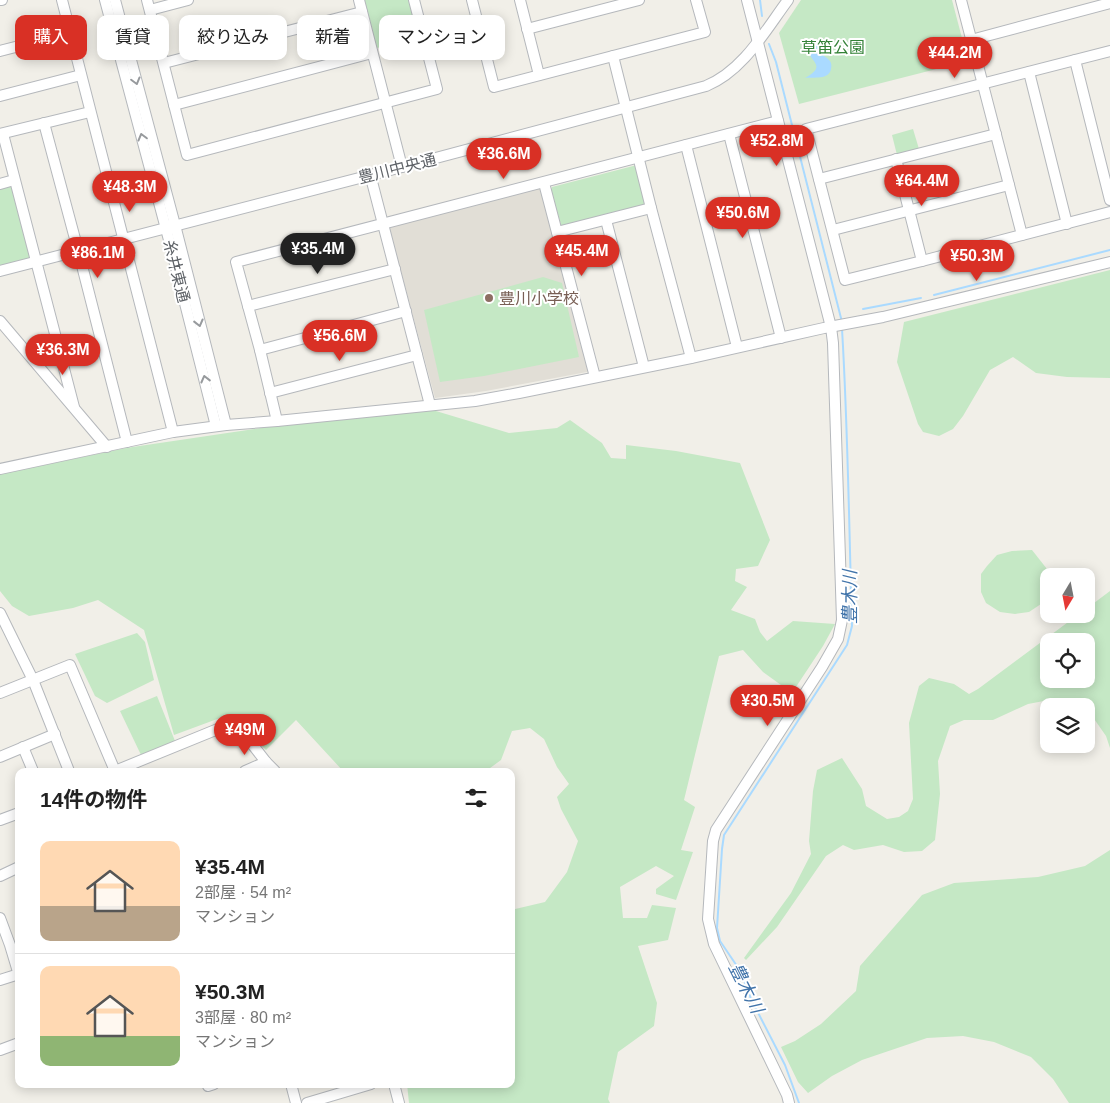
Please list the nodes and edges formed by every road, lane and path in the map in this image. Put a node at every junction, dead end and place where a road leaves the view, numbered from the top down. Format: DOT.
graph roads {
  1 [pos="62,0"];
  2 [pos="105,0"];
  3 [pos="115,0"];
  4 [pos="188,0"];
  5 [pos="358,0"];
  6 [pos="414,0"];
  7 [pos="472,0"];
  8 [pos="520,0"];
  9 [pos="639,0"];
  10 [pos="696,0"];
  11 [pos="747,0"];
  12 [pos="788,0"];
  13 [pos="961,0"];
  14 [pos="1110,4"];
  15 [pos="149,5"];
  16 [pos="362,12"];
  17 [pos="66,15"];
  18 [pos="527,29"];
  19 [pos="971,40"];
  20 [pos="757,42"];
  21 [pos="15,47"];
  22 [pos="0,51"];
  23 [pos="1110,51"];
  24 [pos="372,53"];
  25 [pos="613,56"];
  26 [pos="77,60"];
  27 [pos="1075,60"];
  28 [pos="164,63"];
  29 [pos="1029,72"];
  30 [pos="81,75"];
  31 [pos="539,75"];
  32 [pos="983,84"];
  33 [pos="0,96"];
  34 [pos="385,103"];
  35 [pos="174,105"];
  36 [pos="626,107"];
  37 [pos="90,112"];
  38 [pos="778,122"];
  39 [pos="44,123"];
  40 [pos="1,134"];
  41 [pos="729,134"];
  42 [pos="996,134"];
  43 [pos="686,145"];
  44 [pos="639,158"];
  45 [pos="896,159"];
  46 [pos="402,167"];
  47 [pos="370,174"];
  48 [pos="819,179"];
  49 [pos="14,180"];
  50 [pos="544,183"];
  51 [pos="0,184"];
  52 [pos="1009,185"];
  53 [pos="1110,200"];
  54 [pos="652,208"];
  55 [pos="910,210"];
  56 [pos="1110,212"];
  57 [pos="606,220"];
  58 [pos="383,224"];
  59 [pos="1067,224"];
  60 [pos="170,226"];
  61 [pos="832,230"];
  62 [pos="557,232"];
  63 [pos="1022,235"];
  64 [pos="124,238"];
  65 [pos="78,250"];
  66 [pos="36,261"];
  67 [pos="922,261"];
  68 [pos="1110,262"];
  69 [pos="395,268"];
  70 [pos="0,271"];
  71 [pos="248,306"];
  72 [pos="406,311"];
  73 [pos="0,321"];
  74 [pos="834,327"];
  75 [pos="781,338"];
  76 [pos="738,347"];
  77 [pos="260,350"];
  78 [pos="417,355"];
  79 [pos="691,358"];
  80 [pos="644,367"];
  81 [pos="595,377"];
  82 [pos="270,393"];
  83 [pos="430,405"];
  84 [pos="74,407"];
  85 [pos="277,421"];
  86 [pos="221,425"];
  87 [pos="173,432"];
  88 [pos="127,442"];
  89 [pos="107,447"];
  90 [pos="0,469"];
  91 [pos="0,613"];
  92 [pos="33,680"];
  93 [pos="0,693"];
  94 [pos="55,734"];
  95 [pos="23,747"];
  96 [pos="0,756"];
  97 [pos="266,762"];
  98 [pos="32,768"];
  99 [pos="68,768"];
  100 [pos="114,768"];
  101 [pos="122,768"];
  102 [pos="252,768"];
  103 [pos="272,768"];
  104 [pos="15,814"];
  105 [pos="0,820"];
  106 [pos="15,869"];
  107 [pos="0,876"];
  108 [pos="1,924"];
  109 [pos="15,943"];
  110 [pos="15,976"];
  111 [pos="0,980"];
  112 [pos="15,1044"];
  113 [pos="0,1050"];
  114 [pos="292,1088"];
  115 [pos="358,1088"];
  116 [pos="395,1088"];
  117 [pos="296,1103"];
  118 [pos="307,1103"];
  119 [pos="399,1103"];
  120 [pos="789,1103"];
  1 -- 17 [label="street"];
  60 -- 2 [label="street, 糸井東通, one-way"];
  3 -- 60 [label="street, 糸井東通, one-way"];
  4 -- 15 [label="street"];
  5 -- 16 [label="street"];
  6 -- 34 [label="street"];
  7 -- 31 [label="street"];
  8 -- 18 [label="street"];
  9 -- 18 [label="street"];
  10 -- 25 [label="street"];
  11 -- 20 [label="street"];
  12 -- 20 [label="street, 豊川中央通"];
  13 -- 19 [label="street"];
  14 -- 19 [label="street"];
  15 -- 28 [label="street"];
  16 -- 24 [label="street"];
  16 -- 28 [label="street"];
  18 -- 31 [label="street"];
  19 -- 32 [label="street"];
  20 -- 36 [label="street, 豊川中央通"];
  20 -- 38 [label="street"];
  21 -- 22 [label="street"];
  23 -- 27 [label="street"];
  24 -- 34 [label="street"];
  24 -- 35 [label="street"];
  25 -- 31 [label="street"];
  25 -- 36 [label="street"];
  26 -- 30 [label="street"];
  27 -- 29 [label="street"];
  27 -- 53 [label="street"];
  28 -- 35 [label="street"];
  29 -- 32 [label="street"];
  29 -- 59 [label="street"];
  30 -- 33 [label="street"];
  30 -- 37 [label="street"];
  32 -- 42 [label="street"];
  32 -- 48 [label="street"];
  34 -- 35 [label="street"];
  34 -- 46 [label="street"];
  36 -- 44 [label="street"];
  36 -- 46 [label="street, 豊川中央通"];
  37 -- 39 [label="street"];
  37 -- 64 [label="street"];
  38 -- 41 [label="street"];
  38 -- 74 [label="street"];
  39 -- 40 [label="street"];
  39 -- 65 [label="street"];
  40 -- 49 [label="street"];
  41 -- 43 [label="street"];
  41 -- 75 [label="street"];
  42 -- 45 [label="street"];
  42 -- 52 [label="street"];
  43 -- 44 [label="street"];
  43 -- 76 [label="street"];
  44 -- 50 [label="street"];
  44 -- 54 [label="street"];
  45 -- 48 [label="street"];
  45 -- 55 [label="street"];
  46 -- 47 [label="street, 豊川中央通"];
  47 -- 58 [label="street"];
  47 -- 60 [label="street, 豊川中央通"];
  48 -- 61 [label="street"];
  49 -- 51 [label="street"];
  49 -- 66 [label="street"];
  50 -- 58 [label="street"];
  50 -- 62 [label="street"];
  52 -- 55 [label="street"];
  52 -- 63 [label="street"];
  54 -- 57 [label="street"];
  54 -- 79 [label="street"];
  55 -- 61 [label="street"];
  55 -- 67 [label="street"];
  56 -- 59 [label="street"];
  57 -- 62 [label="street"];
  57 -- 80 [label="street"];
  58 -- 69 [label="street"];
  58 -- 71 [label="street"];
  59 -- 63 [label="street"];
  60 -- 64 [label="street, 豊川中央通"];
  60 -- 86 [label="street, 糸井東通"];
  61 -- 67 [label="street"];
  62 -- 81 [label="street"];
  63 -- 67 [label="street"];
  64 -- 65 [label="street, 豊川中央通"];
  64 -- 87 [label="street"];
  65 -- 66 [label="street, 豊川中央通"];
  65 -- 88 [label="street"];
  66 -- 70 [label="street, 豊川中央通"];
  66 -- 84 [label="street"];
  68 -- 74 [label="street"];
  69 -- 71 [label="street"];
  69 -- 72 [label="street"];
  71 -- 77 [label="street"];
  72 -- 77 [label="street"];
  72 -- 78 [label="street"];
  73 -- 84 [label="street"];
  74 -- 75 [label="street"];
  74 -- 120 [label="street"];
  75 -- 76 [label="street"];
  76 -- 79 [label="street"];
  77 -- 82 [label="street"];
  78 -- 82 [label="street"];
  78 -- 83 [label="street"];
  79 -- 80 [label="street"];
  80 -- 81 [label="street"];
  81 -- 83 [label="street"];
  82 -- 85 [label="street"];
  83 -- 85 [label="street"];
  84 -- 89 [label="street"];
  85 -- 86 [label="street"];
  86 -- 87 [label="street"];
  87 -- 88 [label="street"];
  88 -- 89 [label="street"];
  89 -- 90 [label="street"];
  91 -- 92 [label="street"];
  92 -- 93 [label="street"];
  92 -- 94 [label="street"];
  92 -- 100 [label="street"];
  94 -- 95 [label="street"];
  94 -- 99 [label="street"];
  95 -- 96 [label="street"];
  95 -- 98 [label="street"];
  97 -- 101 [label="street"];
  97 -- 102 [label="street"];
  97 -- 103 [label="street"];
  104 -- 105 [label="street"];
  106 -- 107 [label="street"];
  108 -- 109 [label="street"];
  110 -- 111 [label="street"];
  112 -- 113 [label="street"];
  114 -- 117 [label="street"];
  115 -- 118 [label="street"];
  116 -- 119 [label="street"];
}
